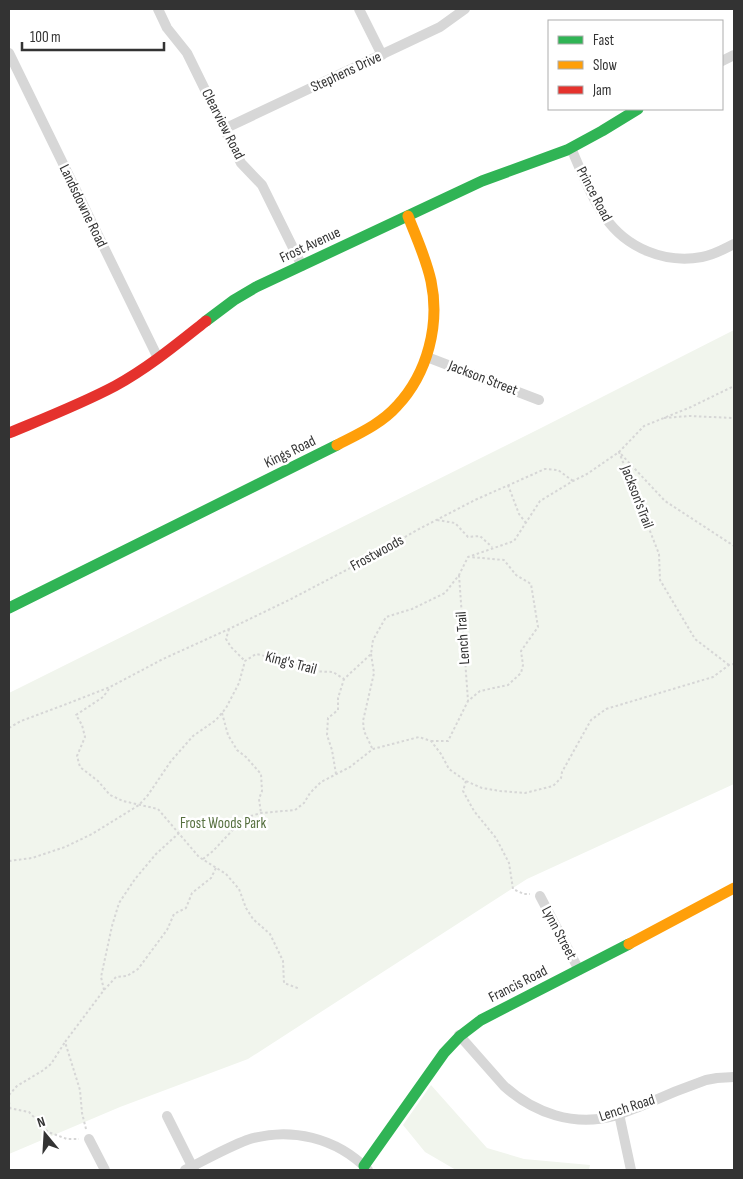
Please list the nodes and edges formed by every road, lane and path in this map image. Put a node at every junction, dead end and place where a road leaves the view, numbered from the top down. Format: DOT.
graph roads {
  1 [pos="158,9"];
  2 [pos="359,9"];
  3 [pos="465,9"];
  4 [pos="9,53"];
  5 [pos="382,55"];
  6 [pos="636,110"];
  7 [pos="224,129"];
  8 [pos="571,148"];
  9 [pos="408,216"];
  10 [pos="734,244"];
  11 [pos="302,266"];
  12 [pos="427,356"];
  13 [pos="158,358"];
  14 [pos="734,386"];
  15 [pos="539,400"];
  16 [pos="734,418"];
  17 [pos="660,419"];
  18 [pos="9,433"];
  19 [pos="620,452"];
  20 [pos="573,481"];
  21 [pos="508,485"];
  22 [pos="438,520"];
  23 [pos="526,523"];
  24 [pos="734,546"];
  25 [pos="493,548"];
  26 [pos="468,557"];
  27 [pos="458,574"];
  28 [pos="9,608"];
  29 [pos="229,629"];
  30 [pos="371,654"];
  31 [pos="245,661"];
  32 [pos="734,664"];
  33 [pos="729,665"];
  34 [pos="344,679"];
  35 [pos="110,687"];
  36 [pos="468,701"];
  37 [pos="222,713"];
  38 [pos="9,728"];
  39 [pos="431,741"];
  40 [pos="373,749"];
  41 [pos="336,774"];
  42 [pos="466,782"];
  43 [pos="139,805"];
  44 [pos="261,813"];
  45 [pos="179,834"];
  46 [pos="203,859"];
  47 [pos="9,862"];
  48 [pos="216,868"];
  49 [pos="734,888"];
  50 [pos="540,896"];
  51 [pos="579,970"];
  52 [pos="300,989"];
  53 [pos="104,990"];
  54 [pos="459,1035"];
  55 [pos="66,1042"];
  56 [pos="734,1078"];
  57 [pos="9,1095"];
  58 [pos="9,1102"];
  59 [pos="9,1108"];
  60 [pos="619,1114"];
  61 [pos="167,1116"];
  62 [pos="88,1139"];
  63 [pos="367,1168"];
  64 [pos="190,1169"];
  65 [pos="105,1170"];
  66 [pos="631,1170"];
  1 -- 7 [label="street, Clearview Road"];
  2 -- 5 [label="street"];
  3 -- 5 [label="street, Stephens Drive"];
  4 -- 13 [label="street, Landsdowne Road"];
  5 -- 7 [label="street, Stephens Drive"];
  6 -- 8 [label="street, Frost Avenue"];
  7 -- 11 [label="street, Clearview Road"];
  8 -- 9 [label="street, Frost Avenue"];
  8 -- 10 [label="street, Prince Road"];
  9 -- 11 [label="street, Frost Avenue"];
  9 -- 12 [label="street, Kings Road"];
  11 -- 13 [label="street, Frost Avenue"];
  12 -- 15 [label="street, Jackson Street"];
  12 -- 28 [label="street, Kings Road"];
  13 -- 18 [label="street, Frost Avenue"];
  14 -- 17 [label="path"];
  16 -- 17 [label="path"];
  17 -- 19 [label="path"];
  19 -- 20 [label="path"];
  19 -- 24 [label="path, Jackson'sTrail"];
  19 -- 33 [label="path, Jackson'sTrail"];
  20 -- 21 [label="path, Frostwoods"];
  20 -- 23 [label="path"];
  21 -- 22 [label="path, Frostwoods"];
  21 -- 23 [label="path"];
  22 -- 25 [label="path"];
  22 -- 29 [label="path, Frostwoods"];
  23 -- 25 [label="path"];
  25 -- 26 [label="path"];
  26 -- 27 [label="path"];
  26 -- 36 [label="path"];
  27 -- 30 [label="path"];
  27 -- 36 [label="path, Lench Trail"];
  29 -- 31 [label="path"];
  29 -- 35 [label="path, Frostwoods"];
  30 -- 34 [label="path"];
  30 -- 40 [label="path"];
  31 -- 34 [label="path, King's Trail"];
  31 -- 37 [label="path, King's Trail"];
  32 -- 33 [label="path"];
  33 -- 42 [label="path"];
  34 -- 41 [label="path"];
  35 -- 38 [label="path, Frostwoods"];
  35 -- 43 [label="path"];
  36 -- 39 [label="path"];
  37 -- 43 [label="path, King's Trail"];
  37 -- 44 [label="path"];
  39 -- 40 [label="path"];
  39 -- 42 [label="path"];
  40 -- 41 [label="path"];
  41 -- 44 [label="path"];
  42 -- 50 [label="path"];
  43 -- 45 [label="path"];
  43 -- 47 [label="path, King's Trail"];
  44 -- 46 [label="path"];
  45 -- 46 [label="path"];
  45 -- 53 [label="path"];
  46 -- 48 [label="path"];
  48 -- 52 [label="path"];
  48 -- 53 [label="path"];
  49 -- 51 [label="street, Francis Road"];
  50 -- 51 [label="street, Lynn Street"];
  51 -- 54 [label="street, Francis Road"];
  53 -- 55 [label="path"];
  54 -- 60 [label="street, Lench Road"];
  54 -- 63 [label="street, Francis Road"];
  55 -- 57 [label="path"];
  55 -- 62 [label="path"];
  56 -- 60 [label="street, Lench Road"];
  58 -- 59 [label="path"];
  59 -- 62 [label="path"];
  60 -- 66 [label="street"];
  61 -- 64 [label="street"];
  62 -- 65 [label="street"];
  63 -- 64 [label="street"];
}
